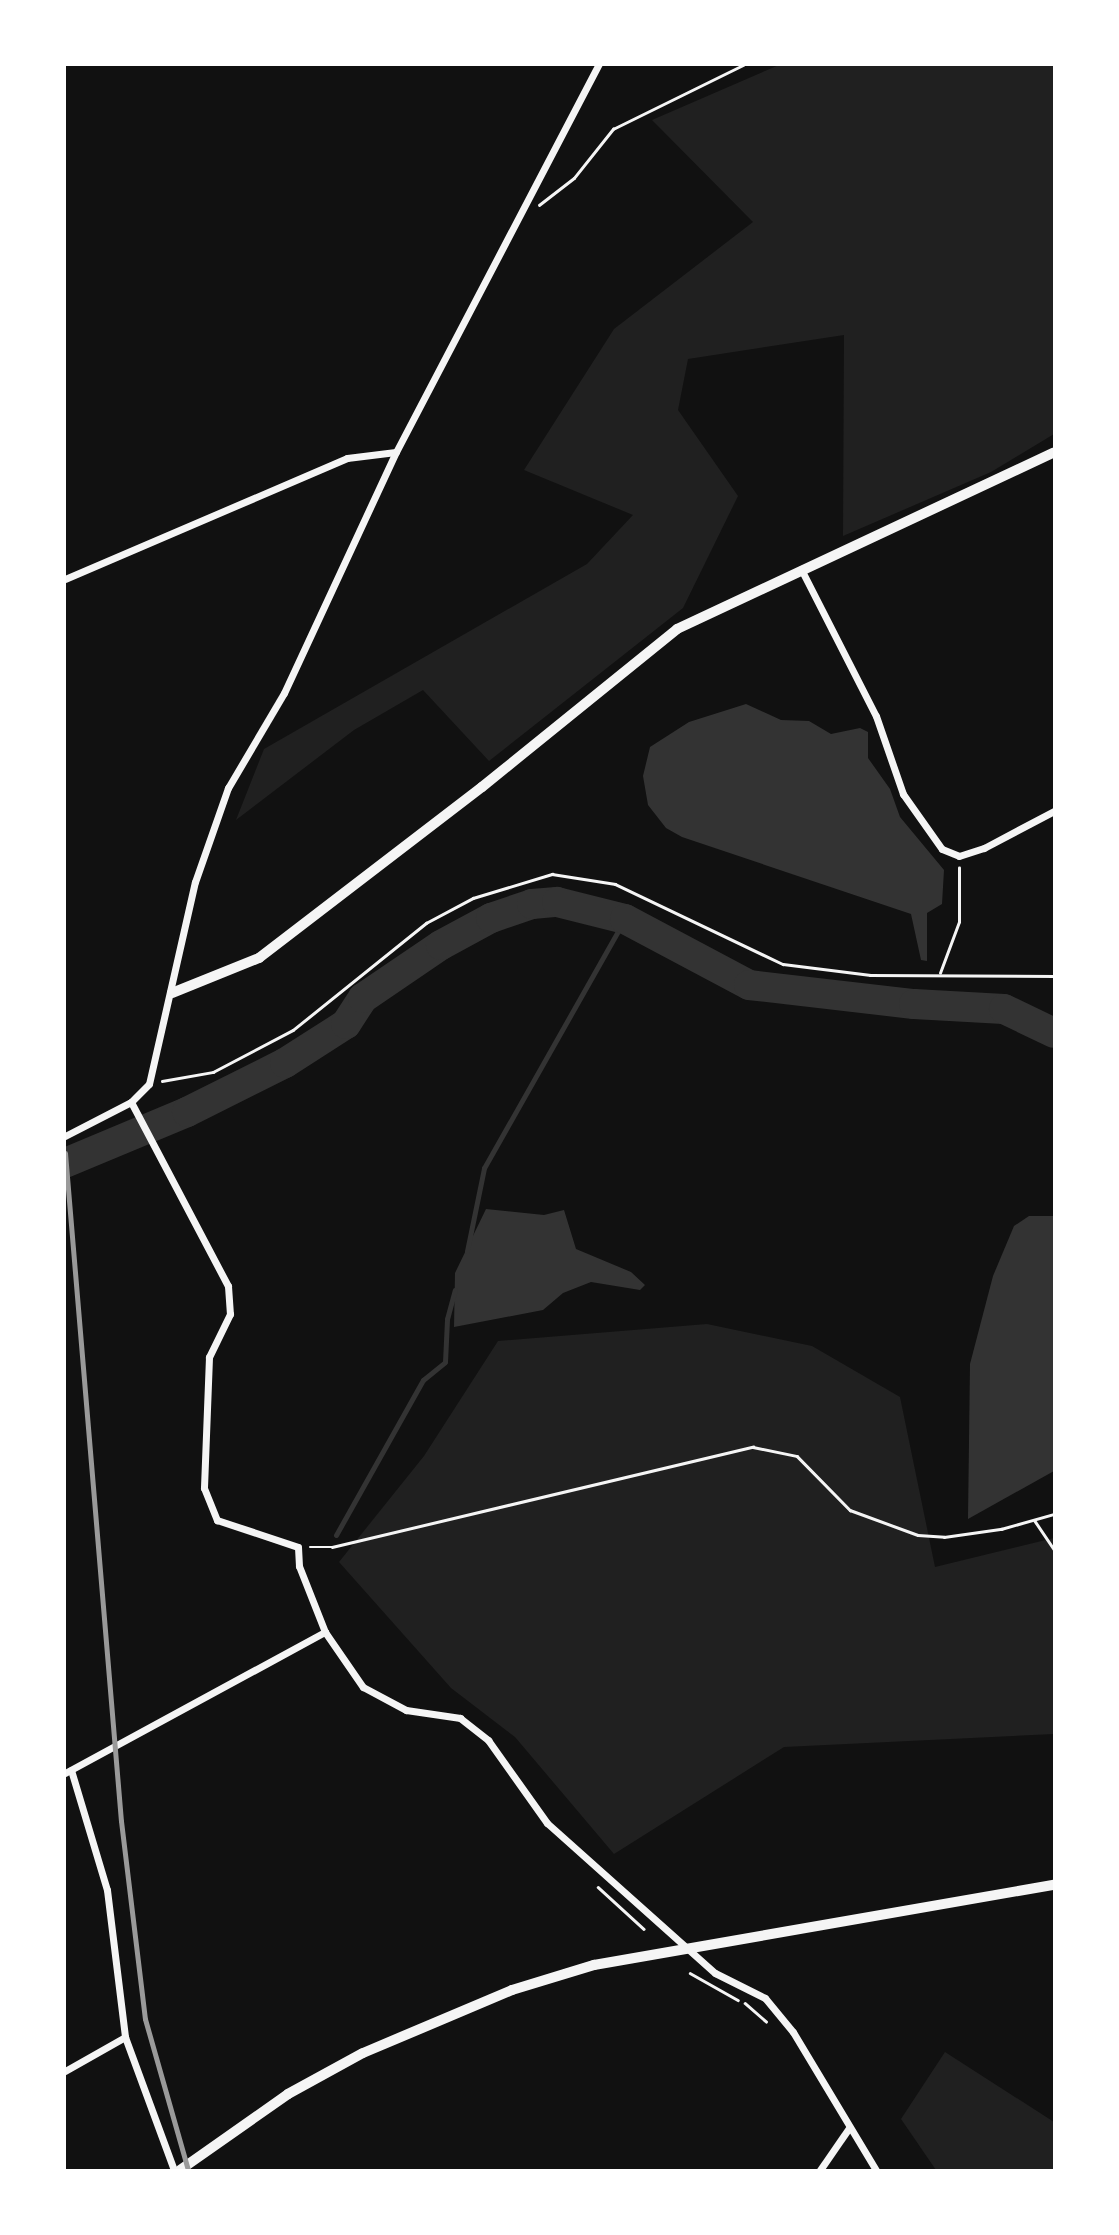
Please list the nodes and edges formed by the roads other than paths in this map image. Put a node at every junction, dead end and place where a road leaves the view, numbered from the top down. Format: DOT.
graph roads {
  1 [pos="598,65"];
  2 [pos="396,452"];
  3 [pos="1054,452"];
  4 [pos="801,569"];
  5 [pos="65,579"];
  6 [pos="1054,811"];
  7 [pos="172,993"];
  8 [pos="131,1102"];
  9 [pos="65,1136"];
  10 [pos="325,1632"];
  11 [pos="68,1772"];
  12 [pos="1054,1885"];
  13 [pos="685,1948"];
  14 [pos="125,2037"];
  15 [pos="65,2071"];
  16 [pos="849,2127"];
  17 [pos="174,2170"];
  18 [pos="180,2170"];
  19 [pos="820,2170"];
  20 [pos="876,2170"];
  1 -- 2 [label="street"];
  2 -- 5 [label="street"];
  2 -- 7 [label="street"];
  3 -- 4 [label="street"];
  4 -- 6 [label="street"];
  4 -- 7 [label="street"];
  7 -- 8 [label="street"];
  8 -- 9 [label="street"];
  8 -- 10 [label="street"];
  10 -- 11 [label="street"];
  10 -- 13 [label="street"];
  11 -- 14 [label="street"];
  12 -- 13 [label="street"];
  13 -- 16 [label="street"];
  13 -- 18 [label="street"];
  14 -- 15 [label="street"];
  14 -- 17 [label="street"];
  16 -- 19 [label="street"];
  16 -- 20 [label="street"];
}
